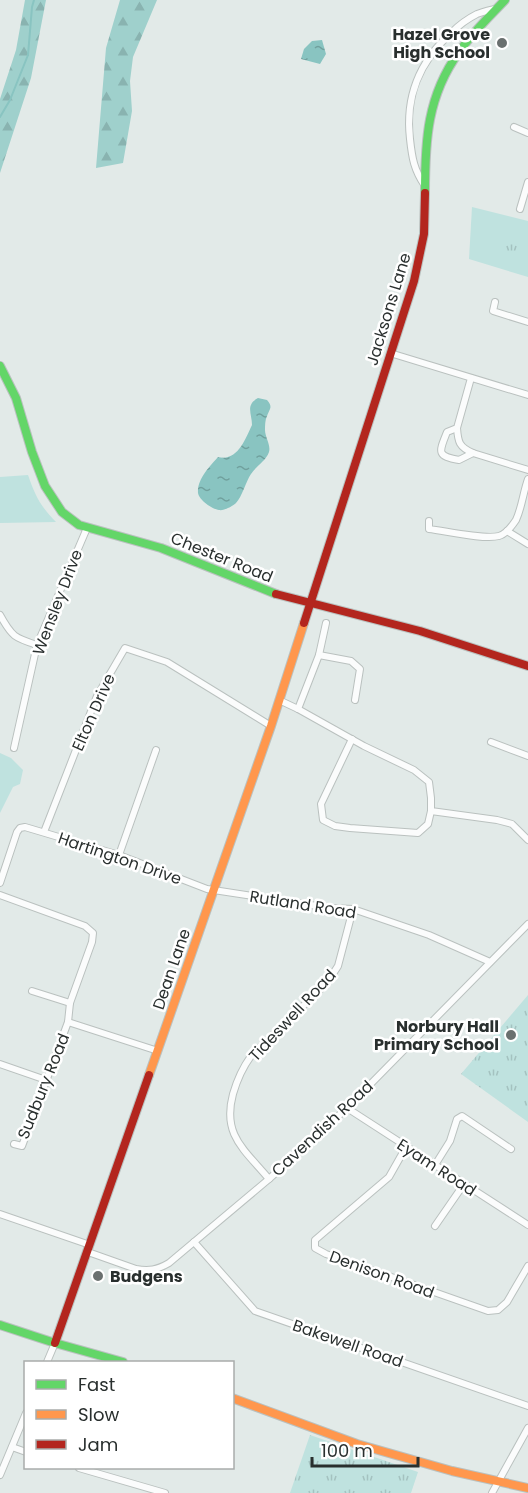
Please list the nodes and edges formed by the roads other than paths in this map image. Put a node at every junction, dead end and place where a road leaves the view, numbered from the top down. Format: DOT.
graph roads {
  1 [pos="505,0"];
  2 [pos="498,8"];
  3 [pos="514,127"];
  4 [pos="528,133"];
  5 [pos="528,182"];
  6 [pos="425,187"];
  7 [pos="520,209"];
  8 [pos="495,302"];
  9 [pos="528,322"];
  10 [pos="390,353"];
  11 [pos="0,366"];
  12 [pos="471,378"];
  13 [pos="528,395"];
  14 [pos="457,428"];
  15 [pos="473,453"];
  16 [pos="528,470"];
  17 [pos="528,479"];
  18 [pos="429,521"];
  19 [pos="87,528"];
  20 [pos="429,529"];
  21 [pos="507,531"];
  22 [pos="427,536"];
  23 [pos="528,544"];
  24 [pos="311,604"];
  25 [pos="0,615"];
  26 [pos="326,623"];
  27 [pos="38,645"];
  28 [pos="319,655"];
  29 [pos="528,666"];
  30 [pos="279,700"];
  31 [pos="355,700"];
  32 [pos="298,709"];
  33 [pos="271,726"];
  34 [pos="352,739"];
  35 [pos="491,742"];
  36 [pos="14,748"];
  37 [pos="156,750"];
  38 [pos="528,756"];
  39 [pos="431,811"];
  40 [pos="44,832"];
  41 [pos="528,840"];
  42 [pos="119,855"];
  43 [pos="0,883"];
  44 [pos="214,890"];
  45 [pos="0,895"];
  46 [pos="353,909"];
  47 [pos="528,924"];
  48 [pos="490,962"];
  49 [pos="32,991"];
  50 [pos="69,1003"];
  51 [pos="68,1022"];
  52 [pos="158,1051"];
  53 [pos="0,1064"];
  54 [pos="46,1080"];
  55 [pos="347,1108"];
  56 [pos="14,1144"];
  57 [pos="406,1147"];
  58 [pos="511,1149"];
  59 [pos="435,1165"];
  60 [pos="269,1179"];
  61 [pos="464,1185"];
  62 [pos="0,1214"];
  63 [pos="528,1225"];
  64 [pos="435,1226"];
  65 [pos="194,1242"];
  66 [pos="89,1248"];
  67 [pos="528,1266"];
  68 [pos="0,1326"];
  69 [pos="55,1343"];
  70 [pos="47,1361"];
  71 [pos="119,1361"];
  72 [pos="234,1399"];
  73 [pos="528,1406"];
  74 [pos="24,1418"];
  75 [pos="528,1428"];
  76 [pos="12,1447"];
  77 [pos="24,1451"];
  78 [pos="86,1469"];
  79 [pos="0,1475"];
  80 [pos="499,1482"];
  81 [pos="528,1488"];
  82 [pos="165,1493"];
  83 [pos="492,1493"];
  1 -- 2 [label="main road, Jacksons Lane"];
  2 -- 6 [label="main road, Jacksons Lane"];
  2 -- 6 [label="street"];
  3 -- 4 [label="street"];
  5 -- 7 [label="street"];
  6 -- 10 [label="main road, Jacksons Lane"];
  8 -- 9 [label="street"];
  10 -- 12 [label="street"];
  10 -- 24 [label="main road, Jacksons Lane"];
  11 -- 19 [label="main road, Chester Road"];
  12 -- 13 [label="street"];
  12 -- 14 [label="street"];
  14 -- 15 [label="street"];
  14 -- 15 [label="street"];
  15 -- 16 [label="street"];
  17 -- 21 [label="street"];
  18 -- 20 [label="street"];
  19 -- 24 [label="main road, Chester Road"];
  19 -- 27 [label="street, Wensley Drive"];
  20 -- 21 [label="street"];
  20 -- 22 [label="street"];
  21 -- 23 [label="street"];
  24 -- 29 [label="main road, Chester Road"];
  24 -- 30 [label="main road, Dean Lane"];
  25 -- 27 [label="street"];
  26 -- 28 [label="street"];
  27 -- 36 [label="street, Wensley Drive"];
  28 -- 31 [label="street"];
  28 -- 32 [label="street"];
  30 -- 32 [label="street"];
  30 -- 33 [label="main road, Dean Lane"];
  32 -- 34 [label="street"];
  33 -- 40 [label="street, Elton Drive"];
  33 -- 44 [label="main road, Dean Lane"];
  34 -- 39 [label="street"];
  34 -- 39 [label="street"];
  35 -- 38 [label="street"];
  37 -- 42 [label="street"];
  39 -- 41 [label="street"];
  40 -- 42 [label="street, Hartington Drive"];
  40 -- 43 [label="street, Hartington Drive"];
  42 -- 44 [label="street, Hartington Drive"];
  44 -- 46 [label="street, Rutland Road"];
  44 -- 52 [label="main road, Dean Lane"];
  45 -- 50 [label="street, Sudbury Road"];
  46 -- 48 [label="street, Rutland Road"];
  46 -- 60 [label="street, Tideswell Road"];
  47 -- 48 [label="street, Cavendish Road"];
  48 -- 55 [label="street, Cavendish Road"];
  49 -- 50 [label="street"];
  50 -- 51 [label="street, Sudbury Road"];
  51 -- 52 [label="street"];
  51 -- 54 [label="street, Sudbury Road"];
  52 -- 66 [label="main road, Dean Lane"];
  53 -- 54 [label="street"];
  54 -- 56 [label="street, Sudbury Road"];
  55 -- 57 [label="street, Eyam Road"];
  55 -- 60 [label="street, Cavendish Road"];
  57 -- 59 [label="street, Eyam Road"];
  57 -- 67 [label="street, Denison Road"];
  58 -- 59 [label="street"];
  59 -- 61 [label="street, Eyam Road"];
  60 -- 65 [label="street, Cavendish Road"];
  61 -- 63 [label="street, Eyam Road"];
  61 -- 64 [label="street"];
  62 -- 66 [label="street, Cavendish Road"];
  65 -- 66 [label="street, Cavendish Road"];
  65 -- 73 [label="street, Bakewell Road"];
  66 -- 69 [label="main road, Dean Lane"];
  68 -- 69 [label="main road"];
  69 -- 70 [label="street"];
  69 -- 71 [label="main road"];
  72 -- 80 [label="main road"];
  74 -- 76 [label="street"];
  75 -- 80 [label="street"];
  76 -- 77 [label="street"];
  76 -- 79 [label="street"];
  78 -- 82 [label="street"];
  80 -- 81 [label="main road"];
  80 -- 83 [label="street"];
}
